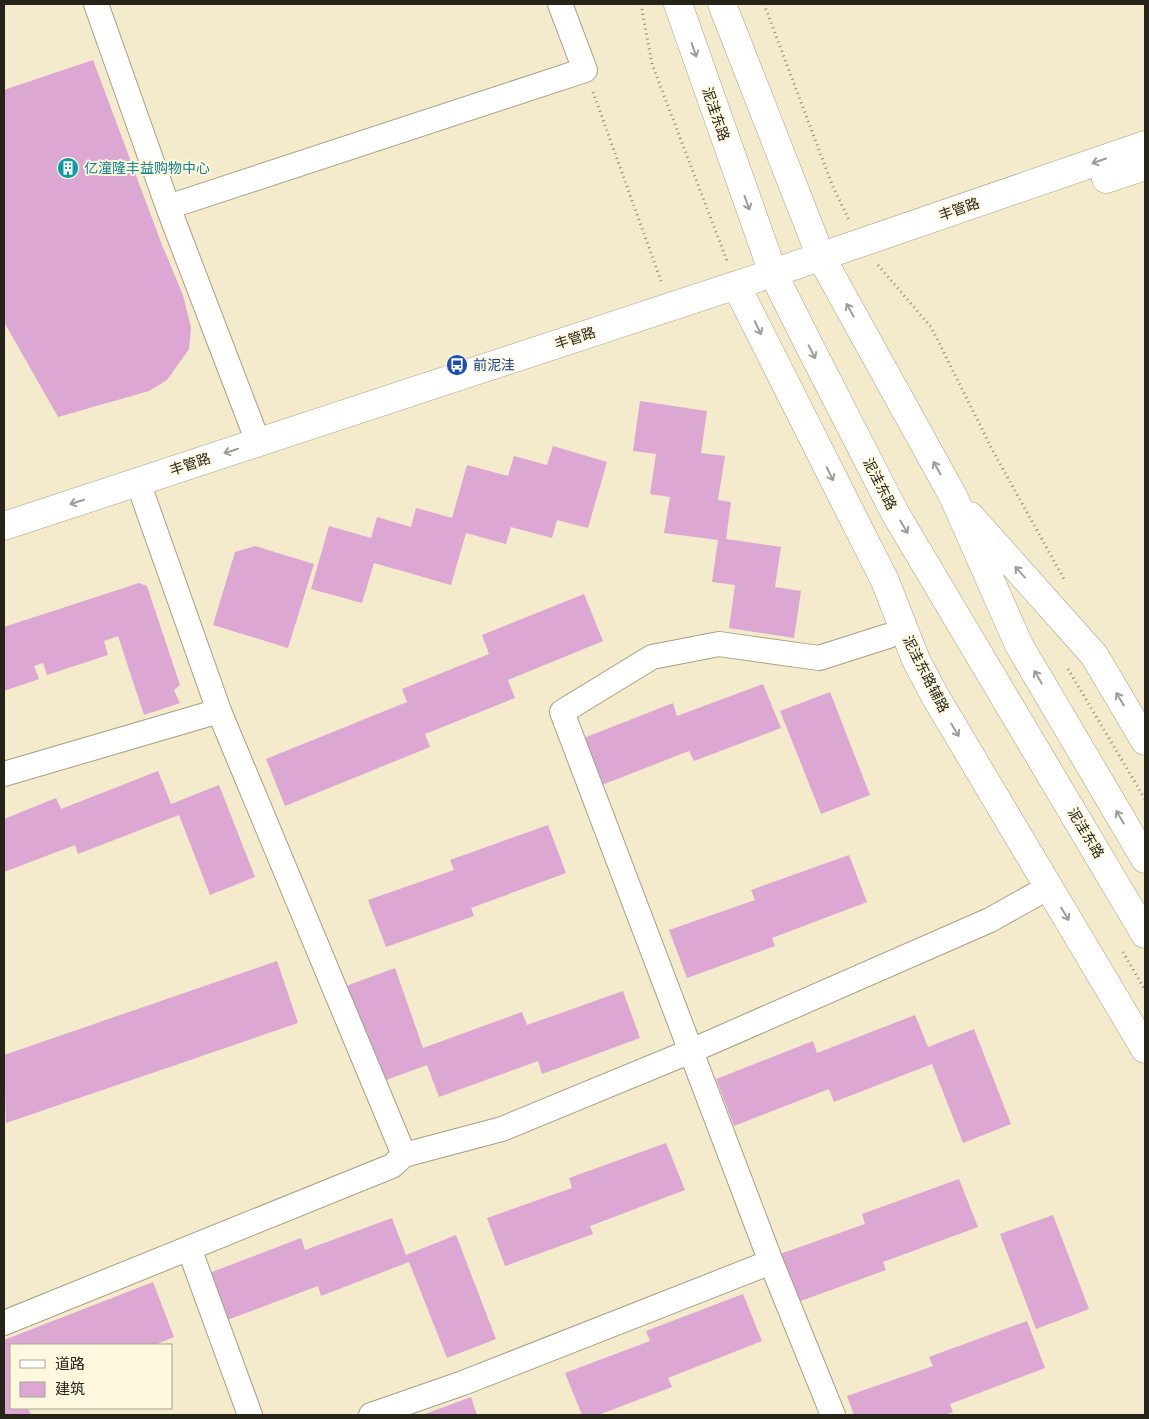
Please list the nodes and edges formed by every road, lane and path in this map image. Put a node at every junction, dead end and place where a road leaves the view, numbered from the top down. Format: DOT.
graph roads {
  1 [pos="96,4"];
  2 [pos="560,4"];
  3 [pos="641,4"];
  4 [pos="678,4"];
  5 [pos="722,4"];
  6 [pos="764,4"];
  7 [pos="585,70"];
  8 [pos="1145,145"];
  9 [pos="1145,166"];
  10 [pos="168,207"];
  11 [pos="866,250"];
  12 [pos="825,264"];
  13 [pos="776,280"];
  14 [pos="740,292"];
  15 [pos="670,306"];
  16 [pos="258,442"];
  17 [pos="141,490"];
  18 [pos="952,496"];
  19 [pos="4,526"];
  20 [pos="4,546"];
  21 [pos="1066,581"];
  22 [pos="888,636"];
  23 [pos="1065,665"];
  24 [pos="219,711"];
  25 [pos="1145,741"];
  26 [pos="4,774"];
  27 [pos="1145,799"];
  28 [pos="1145,859"];
  29 [pos="1049,887"];
  30 [pos="1145,934"];
  31 [pos="1145,1049"];
  32 [pos="691,1051"];
  33 [pos="404,1155"];
  34 [pos="189,1248"];
  35 [pos="771,1262"];
  36 [pos="4,1323"];
  37 [pos="250,1415"];
  38 [pos="371,1415"];
  39 [pos="833,1415"];
  1 -- 10 [label="street"];
  2 -- 7 [label="street"];
  3 -- 14 [label="path"];
  4 -- 13 [label="main road, 泥洼东路, one-way"];
  5 -- 12 [label="main road"];
  6 -- 11 [label="path"];
  7 -- 10 [label="street"];
  7 -- 15 [label="path"];
  8 -- 11 [label="main road, 丰管路, one-way"];
  9 -- 11 [label="main road, 丰管路"];
  10 -- 16 [label="street"];
  11 -- 12 [label="main road, 丰管路"];
  11 -- 21 [label="path"];
  12 -- 13 [label="main road, 丰管路"];
  18 -- 12 [label="main road, one-way"];
  13 -- 14 [label="main road, 丰管路"];
  13 -- 30 [label="main road, 泥洼东路, one-way"];
  14 -- 15 [label="main road, 丰管路"];
  14 -- 17 [label="main road, 丰管路"];
  14 -- 29 [label="main road, 泥洼东路辅路, one-way"];
  15 -- 16 [label="main road, 丰管路"];
  16 -- 17 [label="main road, 丰管路, one-way"];
  17 -- 19 [label="main road, 丰管路, one-way"];
  17 -- 20 [label="main road, 丰管路"];
  17 -- 24 [label="street"];
  25 -- 18 [label="main road, one-way"];
  28 -- 18 [label="main road, one-way"];
  22 -- 32 [label="street"];
  23 -- 27 [label="path"];
  24 -- 26 [label="street"];
  24 -- 33 [label="street"];
  29 -- 31 [label="main road, 泥洼东路辅路, one-way"];
  29 -- 32 [label="street"];
  32 -- 33 [label="street"];
  32 -- 35 [label="street"];
  33 -- 34 [label="street"];
  34 -- 36 [label="street"];
  34 -- 37 [label="street"];
  35 -- 38 [label="street"];
  35 -- 39 [label="street"];
}
